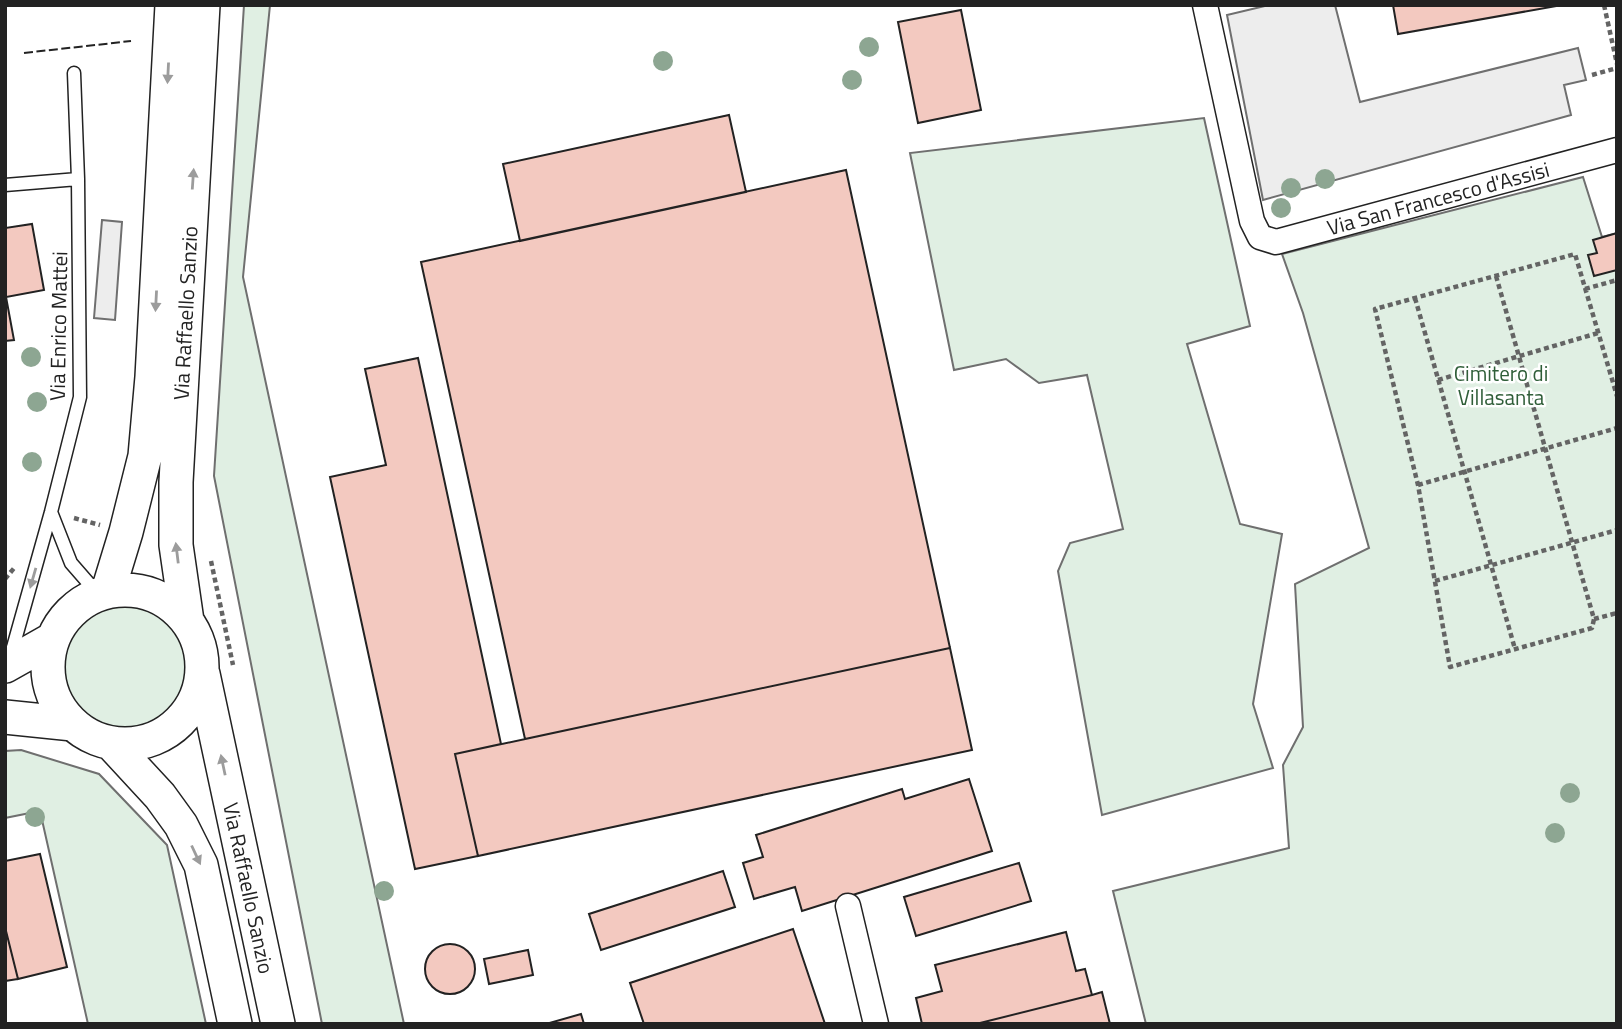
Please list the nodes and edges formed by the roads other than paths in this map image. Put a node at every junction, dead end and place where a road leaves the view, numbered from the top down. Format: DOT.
graph roads {
  1 [pos="172,5"];
  2 [pos="203,5"];
  3 [pos="1205,5"];
  4 [pos="74,73"];
  5 [pos="1617,150"];
  6 [pos="78,179"];
  7 [pos="5,185"];
  8 [pos="51,512"];
  9 [pos="103,593"];
  10 [pos="187,621"];
  11 [pos="52,639"];
  12 [pos="7,665"];
  13 [pos="202,670"];
  14 [pos="5,717"];
  15 [pos="73,724"];
  16 [pos="111,743"];
  17 [pos="848,906"];
  18 [pos="235,1024"];
  19 [pos="278,1024"];
  20 [pos="876,1024"];
  1 -- 9 [label="street, Via Raffaello Sanzio, one-way"];
  10 -- 2 [label="street, Via Raffaello Sanzio, one-way"];
  3 -- 5 [label="street, Via San Francesco d'Assisi"];
  4 -- 6 [label="lane, Via Enrico Mattei"];
  6 -- 7 [label="lane"];
  6 -- 8 [label="lane, Via Enrico Mattei"];
  8 -- 9 [label="lane"];
  8 -- 12 [label="lane, Via Enrico Mattei, one-way"];
  9 -- 10 [label="street"];
  9 -- 11 [label="street"];
  10 -- 13 [label="street"];
  11 -- 12 [label="street"];
  11 -- 15 [label="street"];
  13 -- 16 [label="street"];
  19 -- 13 [label="street, Via Raffaello Sanzio, one-way"];
  14 -- 15 [label="street"];
  15 -- 16 [label="street"];
  16 -- 18 [label="street, Via Raffaello Sanzio, one-way"];
  17 -- 20 [label="street"];
}
